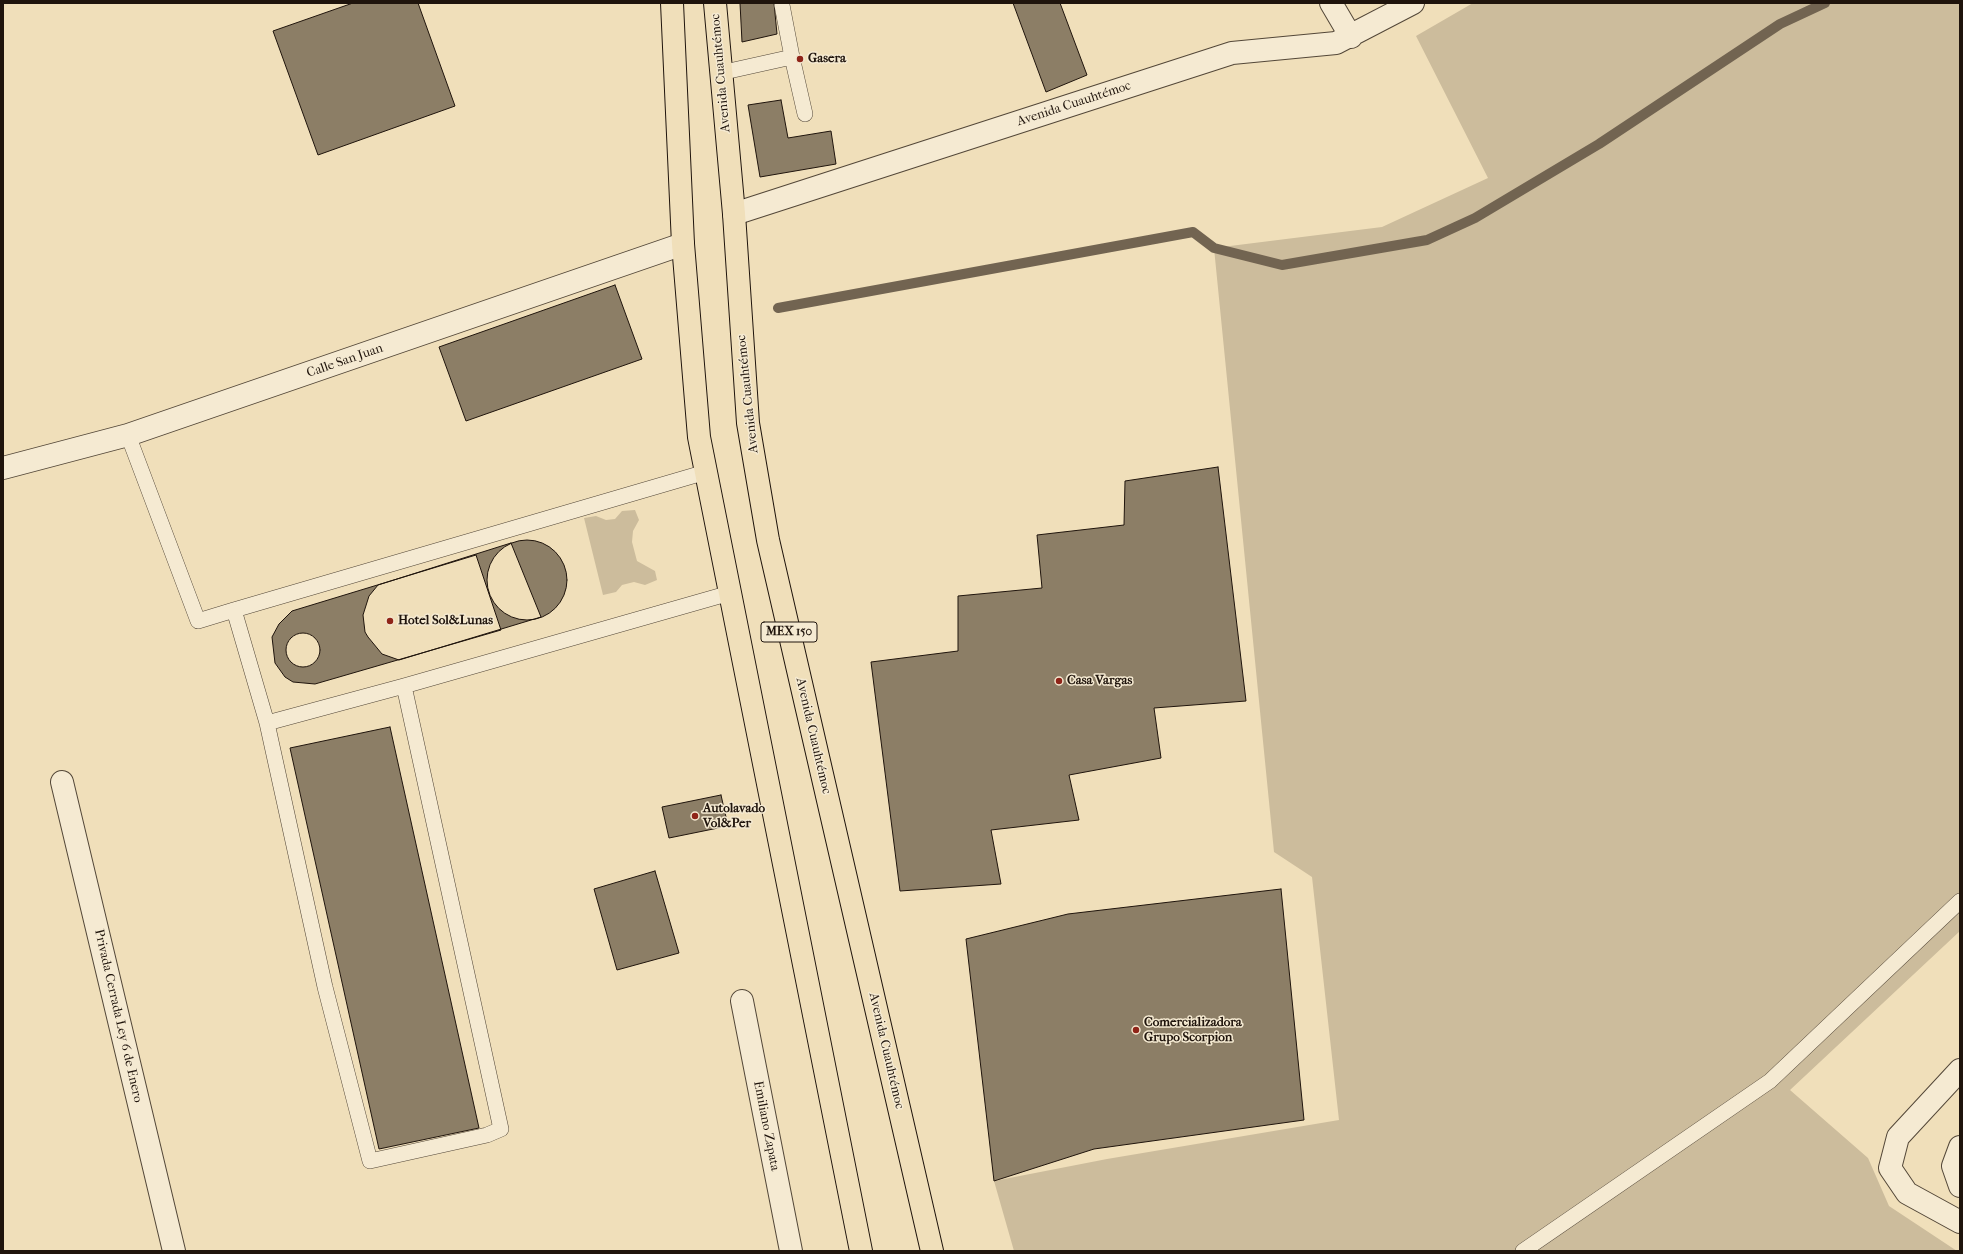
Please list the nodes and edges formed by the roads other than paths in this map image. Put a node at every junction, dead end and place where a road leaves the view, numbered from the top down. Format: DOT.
graph roads {
  1 [pos="672,3"];
  2 [pos="715,3"];
  3 [pos="1331,3"];
  4 [pos="1413,3"];
  5 [pos="782,5"];
  6 [pos="1351,37"];
  7 [pos="792,57"];
  8 [pos="720,73"];
  9 [pos="805,114"];
  10 [pos="734,214"];
  11 [pos="683,244"];
  12 [pos="128,435"];
  13 [pos="3,468"];
  14 [pos="706,472"];
  15 [pos="730,593"];
  16 [pos="234,610"];
  17 [pos="404,686"];
  18 [pos="267,722"];
  19 [pos="62,782"];
  20 [pos="1960,901"];
  21 [pos="742,1001"];
  22 [pos="1960,1070"];
  23 [pos="1956,1157"];
  24 [pos="1960,1186"];
  25 [pos="1960,1222"];
  26 [pos="174,1251"];
  27 [pos="790,1251"];
  28 [pos="861,1251"];
  29 [pos="932,1251"];
  30 [pos="1523,1251"];
  1 -- 11 [label="main road"];
  2 -- 8 [label="main road, Avenida Cuauhtémoc / MEX 150"];
  3 -- 6 [label="street"];
  4 -- 6 [label="street, Avenida Cuauhtémoc"];
  5 -- 7 [label="lane"];
  6 -- 10 [label="street, Avenida Cuauhtémoc"];
  7 -- 8 [label="lane"];
  7 -- 9 [label="lane"];
  8 -- 10 [label="main road, Avenida Cuauhtémoc / MEX 150"];
  10 -- 29 [label="main road, Avenida Cuauhtémoc / MEX 150"];
  11 -- 12 [label="street, Calle San Juan"];
  11 -- 14 [label="main road"];
  12 -- 13 [label="street, Calle San Juan"];
  12 -- 16 [label="lane"];
  14 -- 15 [label="main road"];
  14 -- 16 [label="lane"];
  15 -- 17 [label="lane"];
  15 -- 28 [label="main road"];
  16 -- 18 [label="lane"];
  17 -- 18 [label="lane"];
  17 -- 18 [label="lane"];
  19 -- 26 [label="street, Privada Cerrada Ley 6 de Enero"];
  20 -- 30 [label="lane"];
  21 -- 27 [label="street, Emiliano Zapata"];
  22 -- 25 [label="street"];
  23 -- 24 [label="street"];
}
